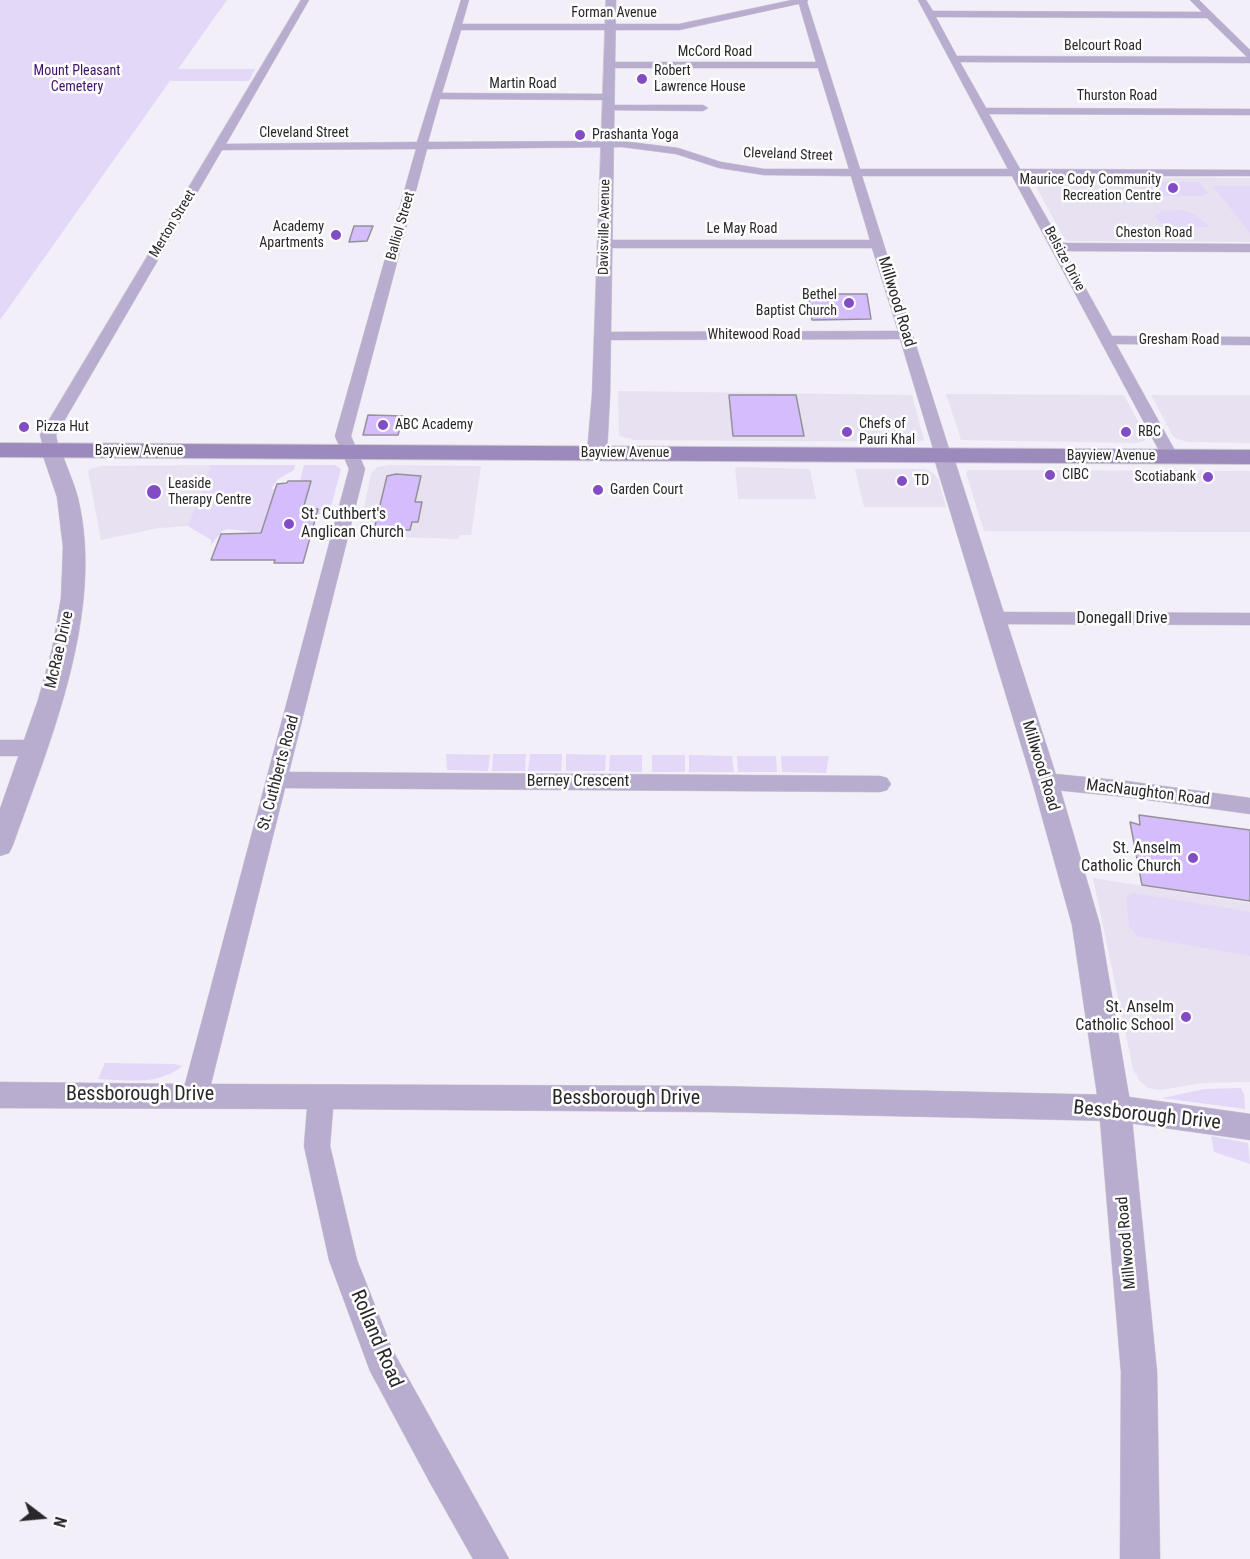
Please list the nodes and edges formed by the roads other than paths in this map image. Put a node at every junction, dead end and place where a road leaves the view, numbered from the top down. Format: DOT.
graph roads {
  1 [pos="305,0"];
  2 [pos="465,0"];
  3 [pos="611,0"];
  4 [pos="803,0"];
  5 [pos="922,0"];
  6 [pos="1194,0"];
  7 [pos="954,6"];
  8 [pos="1076,6"];
  9 [pos="931,14"];
  10 [pos="959,15"];
  11 [pos="1083,15"];
  12 [pos="1209,15"];
  13 [pos="457,27"];
  14 [pos="611,27"];
  15 [pos="1250,57"];
  16 [pos="956,59"];
  17 [pos="610,65"];
  18 [pos="821,65"];
  19 [pos="437,96"];
  20 [pos="608,102"];
  21 [pos="703,108"];
  22 [pos="983,111"];
  23 [pos="1250,112"];
  24 [pos="606,144"];
  25 [pos="422,146"];
  26 [pos="219,147"];
  27 [pos="855,172"];
  28 [pos="1017,173"];
  29 [pos="1250,174"];
  30 [pos="605,244"];
  31 [pos="878,244"];
  32 [pos="1058,248"];
  33 [pos="1250,248"];
  34 [pos="906,335"];
  35 [pos="603,336"];
  36 [pos="1108,340"];
  37 [pos="1250,341"];
  38 [pos="0,450"];
  39 [pos="51,450"];
  40 [pos="349,452"];
  41 [pos="597,453"];
  42 [pos="943,455"];
  43 [pos="1170,456"];
  44 [pos="1250,457"];
  45 [pos="995,618"];
  46 [pos="1250,619"];
  47 [pos="0,748"];
  48 [pos="34,748"];
  49 [pos="277,780"];
  50 [pos="1045,781"];
  51 [pos="880,784"];
  52 [pos="1250,806"];
  53 [pos="0,845"];
  54 [pos="0,1095"];
  55 [pos="195,1095"];
  56 [pos="321,1098"];
  57 [pos="1115,1108"];
  58 [pos="1250,1127"];
  59 [pos="492,1559"];
  60 [pos="1140,1559"];
  1 -- 26 [label="street, Merton Street"];
  2 -- 13 [label="street, Balliol Street"];
  3 -- 14 [label="street, Davisville Avenue"];
  4 -- 14 [label="street, Forman Avenue"];
  4 -- 18 [label="street, Millwood Road"];
  5 -- 9 [label="street, Belsize Drive"];
  6 -- 12 [label="street"];
  7 -- 10 [label="street"];
  8 -- 11 [label="street"];
  9 -- 10 [label="street"];
  9 -- 16 [label="street, Belsize Drive"];
  10 -- 11 [label="street"];
  11 -- 12 [label="street"];
  12 -- 15 [label="street"];
  13 -- 14 [label="street, Forman Avenue"];
  13 -- 19 [label="street, Balliol Street"];
  14 -- 17 [label="street, Davisville Avenue"];
  15 -- 16 [label="street, Belcourt Road"];
  16 -- 22 [label="street, Belsize Drive"];
  17 -- 18 [label="street, McCord Road"];
  17 -- 20 [label="street, Davisville Avenue"];
  18 -- 27 [label="street, Millwood Road"];
  19 -- 20 [label="street, Martin Road"];
  19 -- 25 [label="street, Balliol Street"];
  20 -- 21 [label="street, Martin Road"];
  20 -- 24 [label="street, Davisville Avenue"];
  22 -- 23 [label="street, Thurston Road"];
  22 -- 28 [label="street, Belsize Drive"];
  24 -- 25 [label="street, Cleveland Street"];
  24 -- 27 [label="street, Cleveland Street"];
  24 -- 30 [label="street, Davisville Avenue"];
  25 -- 26 [label="street, Cleveland Street"];
  25 -- 40 [label="street, Balliol Street"];
  26 -- 39 [label="street, Merton Street"];
  27 -- 28 [label="street, Cleveland Street"];
  27 -- 31 [label="street, Millwood Road"];
  28 -- 29 [label="street, Cleveland Street"];
  28 -- 32 [label="street, Belsize Drive"];
  30 -- 31 [label="street, Le May Road"];
  30 -- 35 [label="street, Davisville Avenue"];
  31 -- 34 [label="street, Millwood Road"];
  32 -- 33 [label="street, Cheston Road"];
  32 -- 36 [label="street, Belsize Drive"];
  34 -- 35 [label="street, Whitewood Road"];
  34 -- 42 [label="street, Millwood Road"];
  35 -- 41 [label="street, Davisville Avenue"];
  36 -- 37 [label="street, Gresham Road"];
  36 -- 43 [label="street, Belsize Drive"];
  38 -- 39 [label="main road, Bayview Avenue"];
  39 -- 40 [label="main road, Bayview Avenue"];
  39 -- 48 [label="street, McRae Drive"];
  40 -- 41 [label="main road, Bayview Avenue"];
  40 -- 49 [label="street, St. Cuthberts Road"];
  41 -- 42 [label="main road, Bayview Avenue"];
  42 -- 43 [label="main road, Bayview Avenue"];
  42 -- 45 [label="street, Millwood Road"];
  43 -- 44 [label="main road, Bayview Avenue"];
  45 -- 46 [label="street, Donegall Drive"];
  45 -- 50 [label="street, Millwood Road"];
  47 -- 48 [label="street"];
  48 -- 53 [label="street, McRae Drive"];
  49 -- 51 [label="street, Berney Crescent"];
  49 -- 55 [label="street, St. Cuthberts Road"];
  50 -- 52 [label="street, MacNaughton Road"];
  50 -- 57 [label="street, Millwood Road"];
  54 -- 55 [label="street, Bessborough Drive"];
  55 -- 56 [label="street, Bessborough Drive"];
  56 -- 57 [label="street, Bessborough Drive"];
  56 -- 59 [label="street, Rolland Road"];
  57 -- 58 [label="street, Bessborough Drive"];
  57 -- 60 [label="street, Millwood Road"];
}
